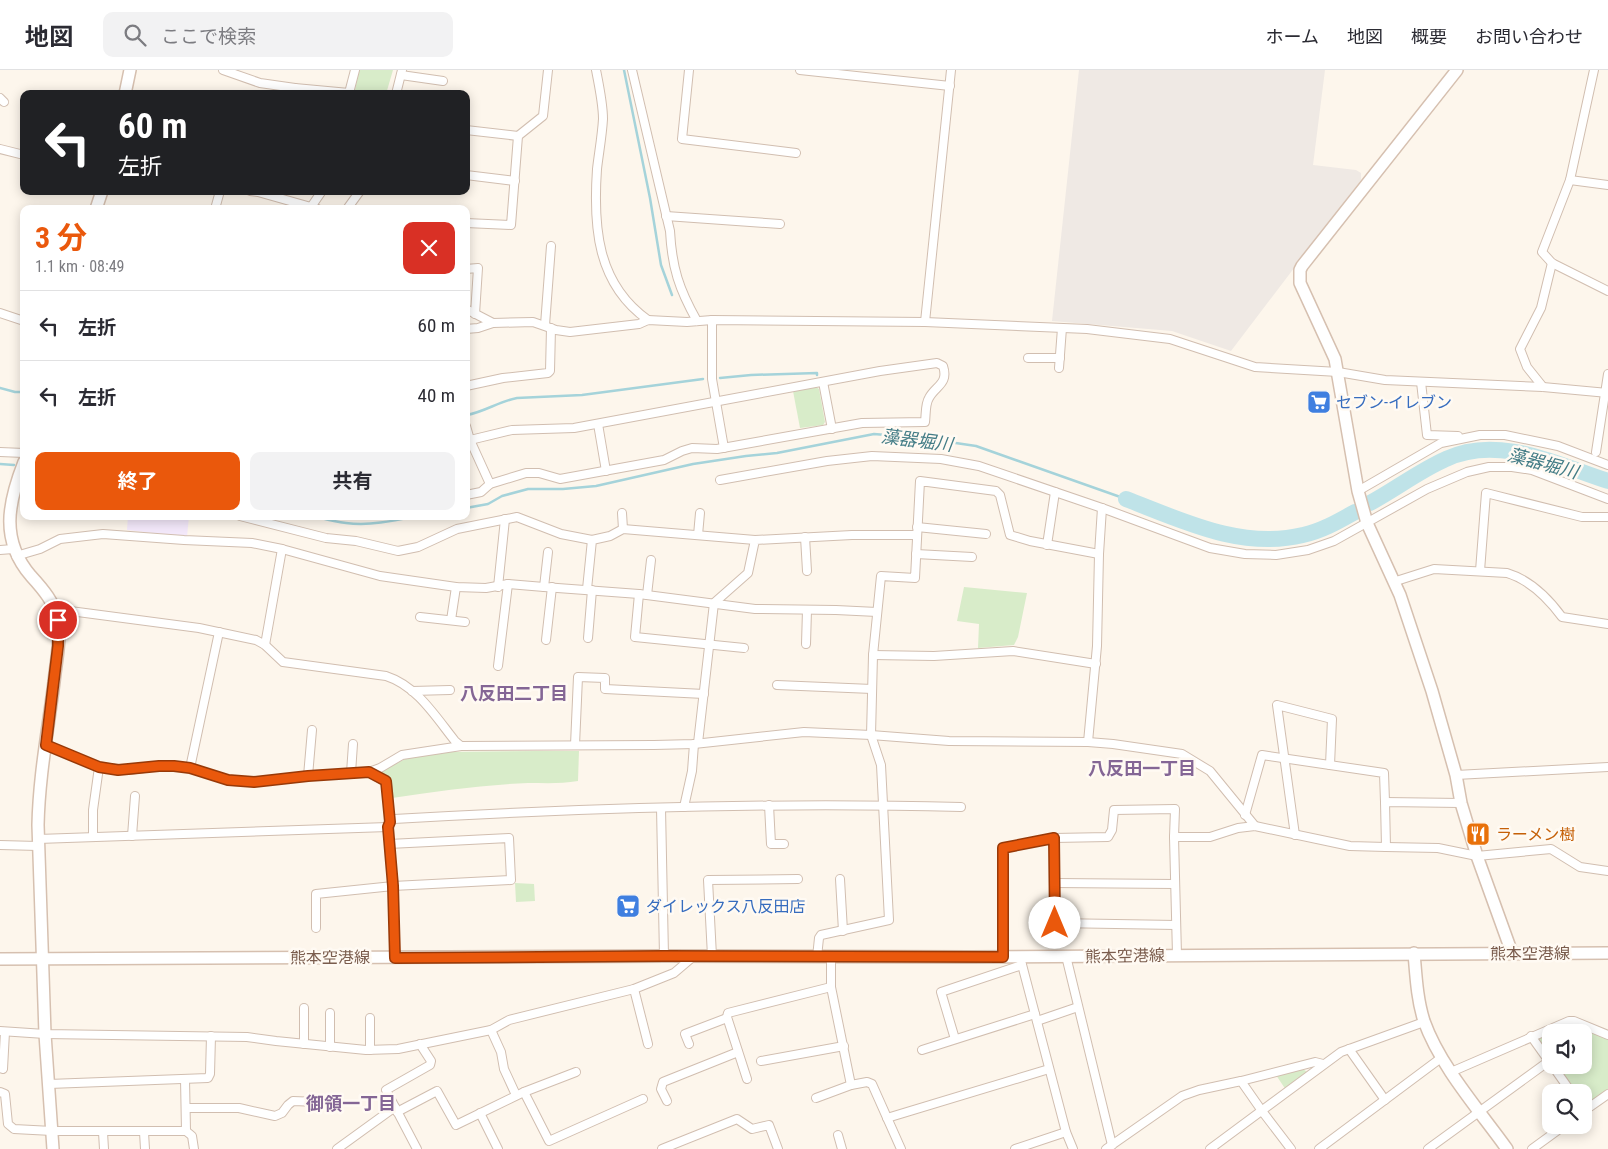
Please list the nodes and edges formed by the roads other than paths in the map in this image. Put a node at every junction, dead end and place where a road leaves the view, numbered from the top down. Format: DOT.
graph roads {
  1 [pos="130,70"];
  2 [pos="224,70"];
  3 [pos="355,70"];
  4 [pos="548,70"];
  5 [pos="596,70"];
  6 [pos="632,70"];
  7 [pos="689,70"];
  8 [pos="800,70"];
  9 [pos="951,70"];
  10 [pos="1457,70"];
  11 [pos="1594,70"];
  12 [pos="401,72"];
  13 [pos="443,82"];
  14 [pos="950,86"];
  15 [pos="126,90"];
  16 [pos="290,90"];
  17 [pos="350,90"];
  18 [pos="397,90"];
  19 [pos="470,130"];
  20 [pos="518,136"];
  21 [pos="0,149"];
  22 [pos="796,153"];
  23 [pos="20,154"];
  24 [pos="470,175"];
  25 [pos="1570,180"];
  26 [pos="515,181"];
  27 [pos="1608,185"];
  28 [pos="268,195"];
  29 [pos="304,205"];
  30 [pos="666,216"];
  31 [pos="470,223"];
  32 [pos="780,224"];
  33 [pos="551,246"];
  34 [pos="1552,263"];
  35 [pos="470,269"];
  36 [pos="1608,291"];
  37 [pos="470,311"];
  38 [pos="0,313"];
  39 [pos="475,314"];
  40 [pos="20,320"];
  41 [pos="648,320"];
  42 [pos="712,320"];
  43 [pos="697,321"];
  44 [pos="493,322"];
  45 [pos="925,322"];
  46 [pos="548,326"];
  47 [pos="1062,328"];
  48 [pos="470,329"];
  49 [pos="1028,358"];
  50 [pos="1060,358"];
  51 [pos="1059,368"];
  52 [pos="1338,372"];
  53 [pos="1608,374"];
  54 [pos="823,382"];
  55 [pos="1421,382"];
  56 [pos="470,385"];
  57 [pos="1544,387"];
  58 [pos="1607,393"];
  59 [pos="716,402"];
  60 [pos="598,424"];
  61 [pos="832,428"];
  62 [pos="1470,437"];
  63 [pos="470,440"];
  64 [pos="470,445"];
  65 [pos="724,448"];
  66 [pos="0,452"];
  67 [pos="1596,452"];
  68 [pos="20,453"];
  69 [pos="1608,465"];
  70 [pos="606,471"];
  71 [pos="20,474"];
  72 [pos="720,480"];
  73 [pos="490,484"];
  74 [pos="1358,490"];
  75 [pos="1055,492"];
  76 [pos="470,494"];
  77 [pos="1608,499"];
  78 [pos="1102,508"];
  79 [pos="622,513"];
  80 [pos="700,513"];
  81 [pos="1608,517"];
  82 [pos="505,519"];
  83 [pos="256,520"];
  84 [pos="1367,523"];
  85 [pos="623,529"];
  86 [pos="917,531"];
  87 [pos="986,534"];
  88 [pos="698,535"];
  89 [pos="805,538"];
  90 [pos="592,540"];
  91 [pos="755,540"];
  92 [pos="1048,545"];
  93 [pos="282,549"];
  94 [pos="0,550"];
  95 [pos="548,552"];
  96 [pos="14,553"];
  97 [pos="916,554"];
  98 [pos="1099,554"];
  99 [pos="972,558"];
  100 [pos="651,560"];
  101 [pos="807,571"];
  102 [pos="1480,571"];
  103 [pos="1393,582"];
  104 [pos="508,584"];
  105 [pos="456,587"];
  106 [pos="498,587"];
  107 [pos="548,587"];
  108 [pos="590,590"];
  109 [pos="643,594"];
  110 [pos="714,603"];
  111 [pos="55,609"];
  112 [pos="808,610"];
  113 [pos="877,612"];
  114 [pos="420,617"];
  115 [pos="451,620"];
  116 [pos="465,622"];
  117 [pos="1608,624"];
  118 [pos="219,632"];
  119 [pos="588,638"];
  120 [pos="546,640"];
  121 [pos="708,644"];
  122 [pos="806,644"];
  123 [pos="265,645"];
  124 [pos="744,648"];
  125 [pos="873,655"];
  126 [pos="1096,664"];
  127 [pos="498,666"];
  128 [pos="777,685"];
  129 [pos="450,690"];
  130 [pos="872,690"];
  131 [pos="412,691"];
  132 [pos="704,694"];
  133 [pos="312,730"];
  134 [pos="871,735"];
  135 [pos="1088,742"];
  136 [pos="353,744"];
  137 [pos="696,744"];
  138 [pos="46,745"];
  139 [pos="575,745"];
  140 [pos="461,746"];
  141 [pos="1284,758"];
  142 [pos="1330,765"];
  143 [pos="99,767"];
  144 [pos="1608,767"];
  145 [pos="190,768"];
  146 [pos="369,772"];
  147 [pos="351,773"];
  148 [pos="1456,775"];
  149 [pos="308,776"];
  150 [pos="135,796"];
  151 [pos="1385,802"];
  152 [pos="1461,803"];
  153 [pos="769,805"];
  154 [pos="882,805"];
  155 [pos="684,807"];
  156 [pos="961,807"];
  157 [pos="661,808"];
  158 [pos="1245,814"];
  159 [pos="389,824"];
  160 [pos="1254,826"];
  161 [pos="1295,835"];
  162 [pos="132,836"];
  163 [pos="93,837"];
  164 [pos="1174,837"];
  165 [pos="1054,838"];
  166 [pos="38,842"];
  167 [pos="390,844"];
  168 [pos="784,844"];
  169 [pos="0,845"];
  170 [pos="1386,847"];
  171 [pos="1477,856"];
  172 [pos="1608,871"];
  173 [pos="798,879"];
  174 [pos="840,879"];
  175 [pos="1055,882"];
  176 [pos="1175,884"];
  177 [pos="393,886"];
  178 [pos="1176,925"];
  179 [pos="316,928"];
  180 [pos="843,931"];
  181 [pos="1414,953"];
  182 [pos="1512,953"];
  183 [pos="1608,953"];
  184 [pos="1177,955"];
  185 [pos="664,956"];
  186 [pos="694,956"];
  187 [pos="712,956"];
  188 [pos="1066,956"];
  189 [pos="817,957"];
  190 [pos="831,957"];
  191 [pos="1003,957"];
  192 [pos="42,958"];
  193 [pos="395,958"];
  194 [pos="0,959"];
  195 [pos="1021,961"];
  196 [pos="831,987"];
  197 [pos="634,989"];
  198 [pos="1078,1007"];
  199 [pos="304,1008"];
  200 [pos="330,1013"];
  201 [pos="370,1018"];
  202 [pos="727,1018"];
  203 [pos="1036,1018"];
  204 [pos="1424,1022"];
  205 [pos="491,1030"];
  206 [pos="2,1031"];
  207 [pos="44,1034"];
  208 [pos="1608,1035"];
  209 [pos="211,1036"];
  210 [pos="1531,1036"];
  211 [pos="955,1039"];
  212 [pos="304,1044"];
  213 [pos="420,1044"];
  214 [pos="648,1044"];
  215 [pos="688,1044"];
  216 [pos="844,1046"];
  217 [pos="330,1047"];
  218 [pos="1349,1049"];
  219 [pos="370,1050"];
  220 [pos="922,1050"];
  221 [pos="1542,1051"];
  222 [pos="738,1052"];
  223 [pos="1442,1058"];
  224 [pos="760,1061"];
  225 [pos="1324,1064"];
  226 [pos="0,1068"];
  227 [pos="1049,1068"];
  228 [pos="1542,1069"];
  229 [pos="576,1072"];
  230 [pos="1451,1072"];
  231 [pos="185,1079"];
  232 [pos="747,1079"];
  233 [pos="1242,1081"];
  234 [pos="49,1084"];
  235 [pos="852,1085"];
  236 [pos="0,1092"];
  237 [pos="524,1092"];
  238 [pos="1608,1094"];
  239 [pos="516,1095"];
  240 [pos="816,1098"];
  241 [pos="643,1099"];
  242 [pos="1386,1100"];
  243 [pos="318,1102"];
  244 [pos="667,1102"];
  245 [pos="1592,1105"];
  246 [pos="186,1108"];
  247 [pos="396,1110"];
  248 [pos="1262,1111"];
  249 [pos="1480,1112"];
  250 [pos="480,1113"];
  251 [pos="887,1118"];
  252 [pos="52,1131"];
  253 [pos="186,1131"];
  254 [pos="103,1132"];
  255 [pos="144,1132"];
  256 [pos="1066,1132"];
  257 [pos="1553,1134"];
  258 [pos="838,1135"];
  259 [pos="1109,1147"];
  260 [pos="53,1149"];
  261 [pos="104,1149"];
  262 [pos="145,1149"];
  263 [pos="194,1149"];
  264 [pos="337,1149"];
  265 [pos="417,1149"];
  266 [pos="498,1149"];
  267 [pos="662,1149"];
  268 [pos="778,1149"];
  269 [pos="842,1149"];
  270 [pos="902,1149"];
  271 [pos="1015,1149"];
  272 [pos="1073,1149"];
  273 [pos="1210,1149"];
  274 [pos="1291,1149"];
  275 [pos="1319,1149"];
  276 [pos="1428,1149"];
  277 [pos="1507,1149"];
  278 [pos="1532,1149"];
  1 -- 15 [label="main road"];
  2 -- 16 [label="street"];
  3 -- 17 [label="street"];
  4 -- 20 [label="street"];
  5 -- 41 [label="street"];
  6 -- 30 [label="street"];
  7 -- 22 [label="street"];
  8 -- 14 [label="street"];
  9 -- 14 [label="street"];
  10 -- 52 [label="main road"];
  11 -- 25 [label="street"];
  12 -- 13 [label="street"];
  12 -- 18 [label="street"];
  14 -- 45 [label="street"];
  19 -- 20 [label="street"];
  20 -- 26 [label="street"];
  21 -- 23 [label="street"];
  24 -- 26 [label="street"];
  25 -- 27 [label="street"];
  25 -- 34 [label="street"];
  26 -- 31 [label="street"];
  28 -- 29 [label="street"];
  30 -- 32 [label="street"];
  30 -- 43 [label="street"];
  33 -- 46 [label="street"];
  34 -- 36 [label="street"];
  34 -- 57 [label="street"];
  35 -- 39 [label="street"];
  37 -- 39 [label="street"];
  38 -- 40 [label="street"];
  39 -- 44 [label="street"];
  41 -- 43 [label="street"];
  41 -- 46 [label="street"];
  42 -- 43 [label="street"];
  42 -- 45 [label="street"];
  42 -- 59 [label="street"];
  44 -- 46 [label="street"];
  44 -- 48 [label="street"];
  45 -- 47 [label="street"];
  46 -- 56 [label="street"];
  47 -- 50 [label="street"];
  47 -- 52 [label="street"];
  49 -- 50 [label="street"];
  50 -- 51 [label="street"];
  52 -- 55 [label="street"];
  52 -- 74 [label="main road"];
  53 -- 58 [label="street"];
  54 -- 59 [label="street"];
  54 -- 61 [label="street"];
  54 -- 61 [label="street"];
  55 -- 57 [label="street"];
  55 -- 62 [label="street"];
  57 -- 58 [label="street"];
  58 -- 67 [label="street"];
  59 -- 60 [label="street"];
  59 -- 65 [label="street"];
  60 -- 63 [label="street"];
  60 -- 70 [label="street"];
  61 -- 65 [label="street"];
  62 -- 69 [label="street"];
  62 -- 74 [label="street"];
  64 -- 73 [label="street"];
  65 -- 70 [label="street"];
  66 -- 68 [label="street"];
  70 -- 73 [label="street"];
  71 -- 96 [label="main road"];
  72 -- 75 [label="street"];
  73 -- 76 [label="street"];
  74 -- 84 [label="main road"];
  75 -- 78 [label="street"];
  75 -- 92 [label="street"];
  77 -- 84 [label="street"];
  78 -- 84 [label="street"];
  78 -- 98 [label="street"];
  79 -- 85 [label="street"];
  80 -- 88 [label="street"];
  81 -- 102 [label="street"];
  82 -- 83 [label="street"];
  82 -- 90 [label="street"];
  82 -- 106 [label="street"];
  84 -- 103 [label="main road"];
  85 -- 88 [label="street"];
  85 -- 90 [label="street"];
  86 -- 87 [label="street"];
  86 -- 89 [label="street"];
  86 -- 92 [label="street"];
  86 -- 97 [label="street"];
  88 -- 91 [label="street"];
  89 -- 91 [label="street"];
  89 -- 101 [label="street"];
  90 -- 108 [label="street"];
  91 -- 110 [label="street"];
  92 -- 98 [label="street"];
  93 -- 96 [label="street"];
  93 -- 105 [label="street"];
  93 -- 123 [label="street"];
  94 -- 96 [label="street"];
  95 -- 107 [label="street"];
  96 -- 111 [label="main road"];
  97 -- 99 [label="street"];
  97 -- 113 [label="street"];
  98 -- 126 [label="street"];
  100 -- 109 [label="street"];
  102 -- 103 [label="street"];
  102 -- 117 [label="street"];
  103 -- 148 [label="main road"];
  104 -- 106 [label="street"];
  104 -- 107 [label="street"];
  104 -- 127 [label="street"];
  105 -- 106 [label="street"];
  105 -- 115 [label="street"];
  107 -- 108 [label="street"];
  107 -- 120 [label="street"];
  108 -- 109 [label="street"];
  108 -- 119 [label="street"];
  109 -- 110 [label="street"];
  109 -- 121 [label="street"];
  110 -- 112 [label="street"];
  110 -- 121 [label="street"];
  111 -- 118 [label="street"];
  111 -- 138 [label="main road"];
  112 -- 113 [label="street"];
  112 -- 122 [label="street"];
  113 -- 125 [label="street"];
  114 -- 115 [label="street"];
  115 -- 116 [label="street"];
  118 -- 123 [label="street"];
  118 -- 145 [label="street"];
  121 -- 124 [label="street"];
  121 -- 132 [label="street"];
  123 -- 131 [label="street"];
  125 -- 126 [label="street"];
  125 -- 130 [label="street"];
  126 -- 135 [label="street"];
  128 -- 130 [label="street"];
  129 -- 131 [label="street"];
  130 -- 134 [label="street"];
  131 -- 140 [label="street"];
  132 -- 137 [label="street"];
  132 -- 139 [label="street"];
  133 -- 149 [label="street"];
  134 -- 135 [label="street"];
  134 -- 137 [label="street"];
  134 -- 154 [label="street"];
  135 -- 158 [label="street"];
  136 -- 147 [label="street"];
  137 -- 139 [label="street"];
  137 -- 155 [label="street"];
  138 -- 143 [label="street"];
  138 -- 166 [label="main road"];
  139 -- 140 [label="street"];
  140 -- 146 [label="street"];
  141 -- 142 [label="street"];
  141 -- 142 [label="street"];
  141 -- 158 [label="street"];
  141 -- 161 [label="street"];
  142 -- 151 [label="street"];
  143 -- 145 [label="street"];
  143 -- 163 [label="street"];
  144 -- 148 [label="street"];
  145 -- 149 [label="street"];
  146 -- 147 [label="street"];
  146 -- 159 [label="street"];
  147 -- 149 [label="street"];
  148 -- 152 [label="main road"];
  150 -- 162 [label="street"];
  151 -- 152 [label="street"];
  151 -- 170 [label="street"];
  152 -- 171 [label="main road"];
  153 -- 154 [label="street"];
  153 -- 155 [label="street"];
  153 -- 168 [label="street"];
  154 -- 156 [label="street"];
  154 -- 180 [label="street"];
  155 -- 157 [label="street"];
  157 -- 159 [label="street"];
  157 -- 185 [label="street"];
  158 -- 160 [label="street"];
  159 -- 162 [label="street"];
  159 -- 167 [label="street"];
  160 -- 161 [label="street"];
  160 -- 164 [label="street"];
  161 -- 170 [label="street"];
  162 -- 163 [label="street"];
  163 -- 166 [label="street"];
  164 -- 165 [label="street"];
  164 -- 176 [label="street"];
  165 -- 175 [label="street"];
  165 -- 191 [label="street"];
  166 -- 169 [label="street"];
  166 -- 192 [label="main road"];
  167 -- 177 [label="street"];
  167 -- 177 [label="street"];
  170 -- 171 [label="street"];
  171 -- 172 [label="street"];
  171 -- 182 [label="main road"];
  173 -- 187 [label="street"];
  174 -- 180 [label="street"];
  175 -- 176 [label="street"];
  175 -- 178 [label="street"];
  176 -- 178 [label="street"];
  177 -- 179 [label="street"];
  177 -- 193 [label="street"];
  178 -- 184 [label="street"];
  180 -- 189 [label="street"];
  181 -- 182 [label="main road, 熊本空港線"];
  181 -- 184 [label="main road, 熊本空港線"];
  181 -- 204 [label="main road"];
  182 -- 183 [label="main road, 熊本空港線"];
  184 -- 188 [label="main road, 熊本空港線"];
  185 -- 186 [label="main road, 熊本空港線"];
  185 -- 193 [label="main road, 熊本空港線"];
  186 -- 187 [label="main road, 熊本空港線"];
  186 -- 197 [label="street"];
  187 -- 189 [label="main road, 熊本空港線"];
  188 -- 195 [label="main road, 熊本空港線"];
  188 -- 198 [label="street"];
  189 -- 190 [label="main road, 熊本空港線"];
  190 -- 191 [label="main road, 熊本空港線"];
  190 -- 196 [label="street"];
  191 -- 195 [label="main road, 熊本空港線"];
  192 -- 193 [label="main road, 熊本空港線"];
  192 -- 194 [label="main road, 熊本空港線"];
  192 -- 207 [label="main road"];
  195 -- 203 [label="street"];
  195 -- 211 [label="street"];
  196 -- 202 [label="street"];
  196 -- 216 [label="street"];
  197 -- 205 [label="street"];
  197 -- 214 [label="street"];
  198 -- 203 [label="street"];
  198 -- 259 [label="street"];
  199 -- 212 [label="street"];
  200 -- 217 [label="street"];
  201 -- 219 [label="street"];
  202 -- 215 [label="street"];
  202 -- 222 [label="street"];
  203 -- 211 [label="street"];
  203 -- 227 [label="street"];
  204 -- 218 [label="street"];
  204 -- 223 [label="main road"];
  205 -- 213 [label="street"];
  205 -- 239 [label="street"];
  206 -- 207 [label="street"];
  206 -- 226 [label="street"];
  207 -- 209 [label="street"];
  207 -- 234 [label="main road"];
  208 -- 210 [label="street"];
  209 -- 212 [label="street"];
  209 -- 231 [label="street"];
  210 -- 221 [label="street"];
  210 -- 230 [label="street"];
  211 -- 220 [label="street"];
  212 -- 217 [label="street"];
  213 -- 219 [label="street"];
  213 -- 247 [label="street"];
  216 -- 224 [label="street"];
  216 -- 235 [label="street"];
  217 -- 219 [label="street"];
  218 -- 225 [label="street"];
  218 -- 242 [label="street"];
  222 -- 232 [label="street"];
  222 -- 244 [label="street"];
  223 -- 230 [label="main road"];
  223 -- 242 [label="street"];
  225 -- 233 [label="street"];
  225 -- 248 [label="street"];
  227 -- 251 [label="street"];
  227 -- 256 [label="street"];
  228 -- 249 [label="street"];
  229 -- 237 [label="street"];
  230 -- 249 [label="main road"];
  231 -- 234 [label="street"];
  231 -- 246 [label="street"];
  233 -- 248 [label="street"];
  233 -- 259 [label="street"];
  234 -- 252 [label="main road"];
  235 -- 240 [label="street"];
  235 -- 251 [label="street"];
  236 -- 252 [label="street"];
  237 -- 239 [label="street"];
  237 -- 241 [label="street"];
  238 -- 245 [label="street"];
  239 -- 250 [label="street"];
  242 -- 275 [label="street"];
  243 -- 246 [label="street"];
  246 -- 253 [label="street"];
  247 -- 250 [label="street"];
  247 -- 264 [label="street"];
  247 -- 265 [label="street"];
  248 -- 273 [label="street"];
  248 -- 274 [label="street"];
  249 -- 276 [label="street"];
  249 -- 277 [label="main road"];
  250 -- 266 [label="street"];
  251 -- 270 [label="street"];
  252 -- 254 [label="street"];
  252 -- 260 [label="main road"];
  253 -- 255 [label="street"];
  253 -- 263 [label="street"];
  254 -- 255 [label="street"];
  254 -- 261 [label="street"];
  255 -- 262 [label="street"];
  256 -- 271 [label="street"];
  256 -- 272 [label="street"];
  257 -- 278 [label="street"];
  258 -- 269 [label="street"];
  267 -- 268 [label="street"];
}
